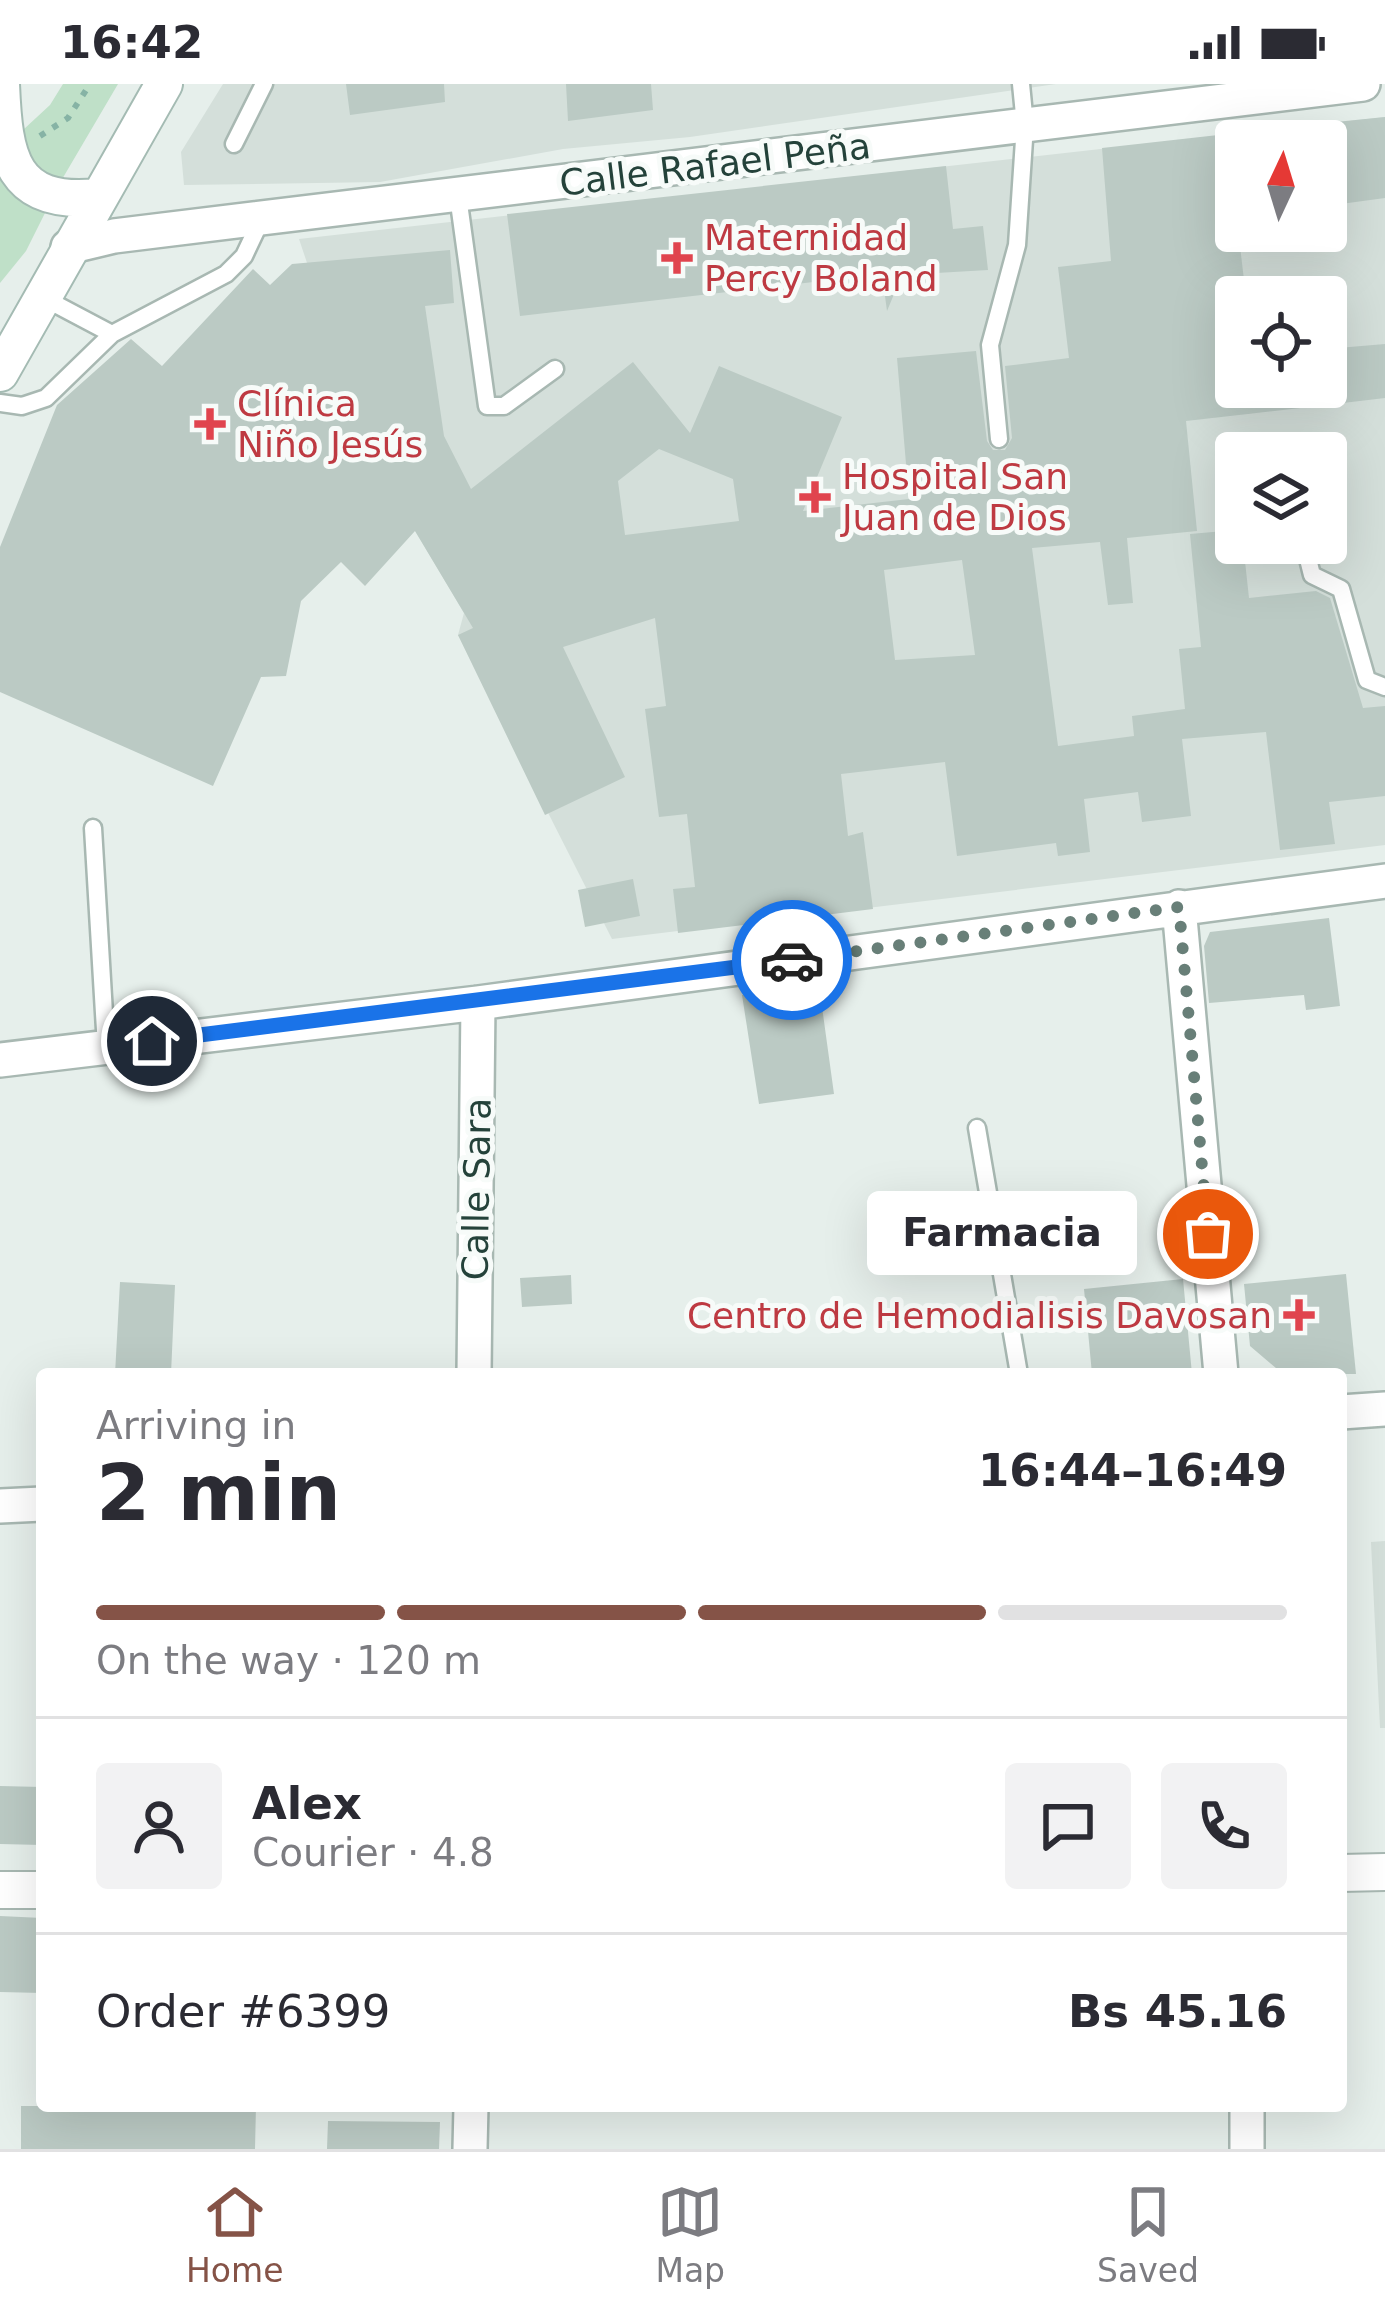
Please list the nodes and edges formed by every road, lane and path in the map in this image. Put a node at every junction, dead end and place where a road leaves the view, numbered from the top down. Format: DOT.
graph roads {
  1 [pos="1,84"];
  2 [pos="90,84"];
  3 [pos="164,84"];
  4 [pos="264,84"];
  5 [pos="1021,84"];
  6 [pos="1363,84"];
  7 [pos="1025,125"];
  8 [pos="33,139"];
  9 [pos="234,144"];
  10 [pos="98,196"];
  11 [pos="458,196"];
  12 [pos="262,219"];
  13 [pos="68,247"];
  14 [pos="41,297"];
  15 [pos="112,334"];
  16 [pos="556,369"];
  17 [pos="0,373"];
  18 [pos="0,403"];
  19 [pos="999,439"];
  20 [pos="1309,564"];
  21 [pos="1385,687"];
  22 [pos="93,828"];
  23 [pos="1385,880"];
  24 [pos="1179,907"];
  25 [pos="478,1003"];
  26 [pos="106,1047"];
  27 [pos="0,1060"];
  28 [pos="977,1128"];
  29 [pos="474,1368"];
  30 [pos="1018,1368"];
  31 [pos="1220,1368"];
  32 [pos="1385,1409"];
  33 [pos="1347,1412"];
  34 [pos="36,1504"];
  35 [pos="0,1507"];
  36 [pos="1385,1872"];
  37 [pos="1347,1873"];
  38 [pos="0,1890"];
  39 [pos="36,1890"];
  40 [pos="470,2112"];
  41 [pos="1246,2112"];
  42 [pos="470,2149"];
  43 [pos="1247,2149"];
  1 -- 10 [label="main road"];
  2 -- 8 [label="path"];
  3 -- 10 [label="main road"];
  4 -- 9 [label="lane"];
  5 -- 7 [label="lane"];
  6 -- 7 [label="street, Calle Rafael Peña"];
  7 -- 11 [label="street, Calle Rafael Peña"];
  7 -- 19 [label="lane"];
  10 -- 13 [label="main road"];
  11 -- 12 [label="street, Calle Rafael Peña"];
  11 -- 16 [label="lane"];
  12 -- 13 [label="street, Calle Rafael Peña"];
  12 -- 15 [label="lane"];
  13 -- 14 [label="main road"];
  14 -- 15 [label="lane"];
  14 -- 17 [label="main road"];
  15 -- 18 [label="lane"];
  20 -- 21 [label="lane"];
  22 -- 26 [label="lane"];
  23 -- 24 [label="street"];
  24 -- 25 [label="street"];
  24 -- 31 [label="street"];
  25 -- 26 [label="street"];
  25 -- 29 [label="street, Calle Sara"];
  26 -- 27 [label="street"];
  28 -- 30 [label="lane"];
  32 -- 33 [label="street"];
  34 -- 35 [label="street"];
  36 -- 37 [label="main road"];
  38 -- 39 [label="main road"];
  40 -- 42 [label="street"];
  41 -- 43 [label="street"];
}
